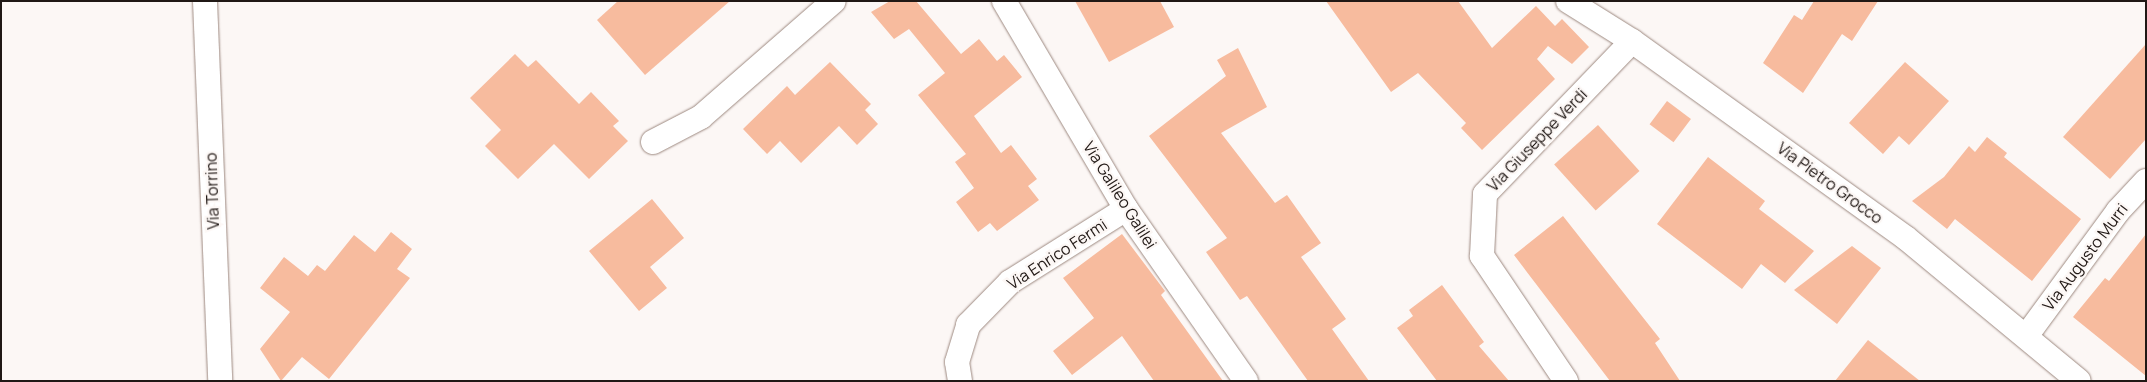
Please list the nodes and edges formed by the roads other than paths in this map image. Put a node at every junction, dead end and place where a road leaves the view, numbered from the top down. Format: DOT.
graph roads {
  1 [pos="205,1"];
  2 [pos="834,1"];
  3 [pos="1004,1"];
  4 [pos="1568,1"];
  5 [pos="1632,41"];
  6 [pos="653,142"];
  7 [pos="2146,181"];
  8 [pos="1126,209"];
  9 [pos="2027,335"];
  10 [pos="220,381"];
  11 [pos="960,381"];
  12 [pos="1246,381"];
  13 [pos="1566,381"];
  14 [pos="2080,381"];
  1 -- 10 [label="street, Via Torrino"];
  2 -- 6 [label="street"];
  3 -- 8 [label="street, Via Galileo Galilei"];
  4 -- 5 [label="street, Via Pietro Grocco"];
  5 -- 9 [label="street, Via Pietro Grocco"];
  5 -- 13 [label="street, Via Giuseppe Verdi"];
  7 -- 9 [label="street, Via Augusto Murri"];
  8 -- 11 [label="street, Via Enrico Fermi"];
  8 -- 12 [label="street, Via Galileo Galilei"];
  9 -- 14 [label="street, Via Pietro Grocco"];
}
